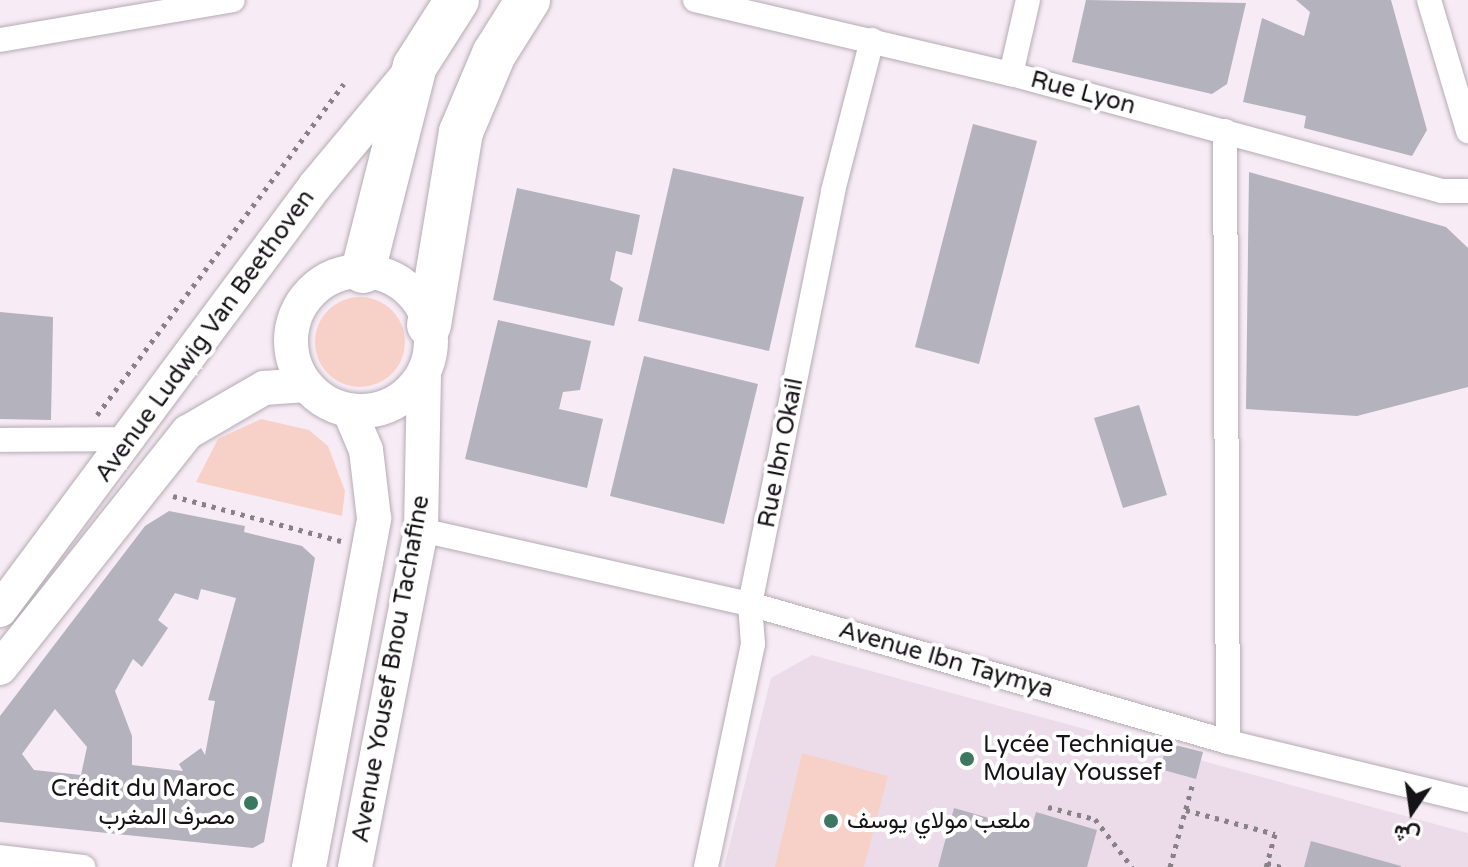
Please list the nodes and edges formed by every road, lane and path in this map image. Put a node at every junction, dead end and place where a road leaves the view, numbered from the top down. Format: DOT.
graph roads {
  1 [pos="233,0"];
  2 [pos="528,0"];
  3 [pos="695,0"];
  4 [pos="1028,0"];
  5 [pos="1429,0"];
  6 [pos="444,7"];
  7 [pos="0,40"];
  8 [pos="872,40"];
  9 [pos="415,66"];
  10 [pos="1011,74"];
  11 [pos="344,84"];
  12 [pos="1225,131"];
  13 [pos="1468,131"];
  14 [pos="1468,191"];
  15 [pos="363,271"];
  16 [pos="429,325"];
  17 [pos="424,376"];
  18 [pos="306,385"];
  19 [pos="349,410"];
  20 [pos="89,439"];
  21 [pos="133,439"];
  22 [pos="0,440"];
  23 [pos="143,488"];
  24 [pos="421,530"];
  25 [pos="369,548"];
  26 [pos="750,604"];
  27 [pos="0,610"];
  28 [pos="0,668"];
  29 [pos="1228,742"];
  30 [pos="1192,786"];
  31 [pos="1468,800"];
  32 [pos="1048,807"];
  33 [pos="1186,810"];
  34 [pos="0,857"];
  35 [pos="1266,865"];
  36 [pos="83,867"];
  37 [pos="309,867"];
  38 [pos="355,867"];
  39 [pos="706,867"];
  40 [pos="1132,867"];
  41 [pos="1170,867"];
  42 [pos="1281,867"];
  1 -- 7 [label="street"];
  2 -- 16 [label="highway"];
  3 -- 8 [label="street, Rue Lyon"];
  4 -- 10 [label="street"];
  5 -- 13 [label="street"];
  6 -- 9 [label="highway, Avenue Ludwig Van Beethoven"];
  8 -- 10 [label="street, Rue Lyon"];
  8 -- 26 [label="street, Rue Ibn Okail"];
  9 -- 15 [label="highway, Avenue Ludwig Van Beethoven"];
  9 -- 21 [label="main road, Avenue Ludwig Van Beethoven"];
  10 -- 12 [label="street, Rue Lyon"];
  11 -- 20 [label="path"];
  12 -- 14 [label="street, Rue Lyon"];
  12 -- 29 [label="street"];
  15 -- 16 [label="main road"];
  15 -- 18 [label="main road"];
  16 -- 17 [label="main road"];
  17 -- 19 [label="main road"];
  17 -- 24 [label="main road, Avenue Yousef Bnou Tachafine"];
  18 -- 19 [label="main road"];
  18 -- 23 [label="main road, Avenue Ludwig Van Beethoven"];
  19 -- 25 [label="main road, Avenue Yousef Bnou Tachafine"];
  20 -- 21 [label="street"];
  20 -- 22 [label="street"];
  21 -- 27 [label="main road, Avenue Ludwig Van Beethoven"];
  23 -- 25 [label="path"];
  23 -- 28 [label="main road, Avenue Ludwig Van Beethoven"];
  24 -- 26 [label="street, Avenue Ibn Taymya"];
  24 -- 38 [label="main road, Avenue Yousef Bnou Tachafine"];
  25 -- 37 [label="main road, Avenue Yousef Bnou Tachafine"];
  26 -- 29 [label="street, Avenue Ibn Taymya"];
  26 -- 39 [label="street, Rue Ibn Okail"];
  29 -- 31 [label="street, Avenue Ibn Taymya"];
  30 -- 33 [label="path"];
  32 -- 40 [label="path"];
  33 -- 35 [label="path"];
  33 -- 41 [label="path"];
  34 -- 36 [label="street"];
  35 -- 42 [label="path"];
}
